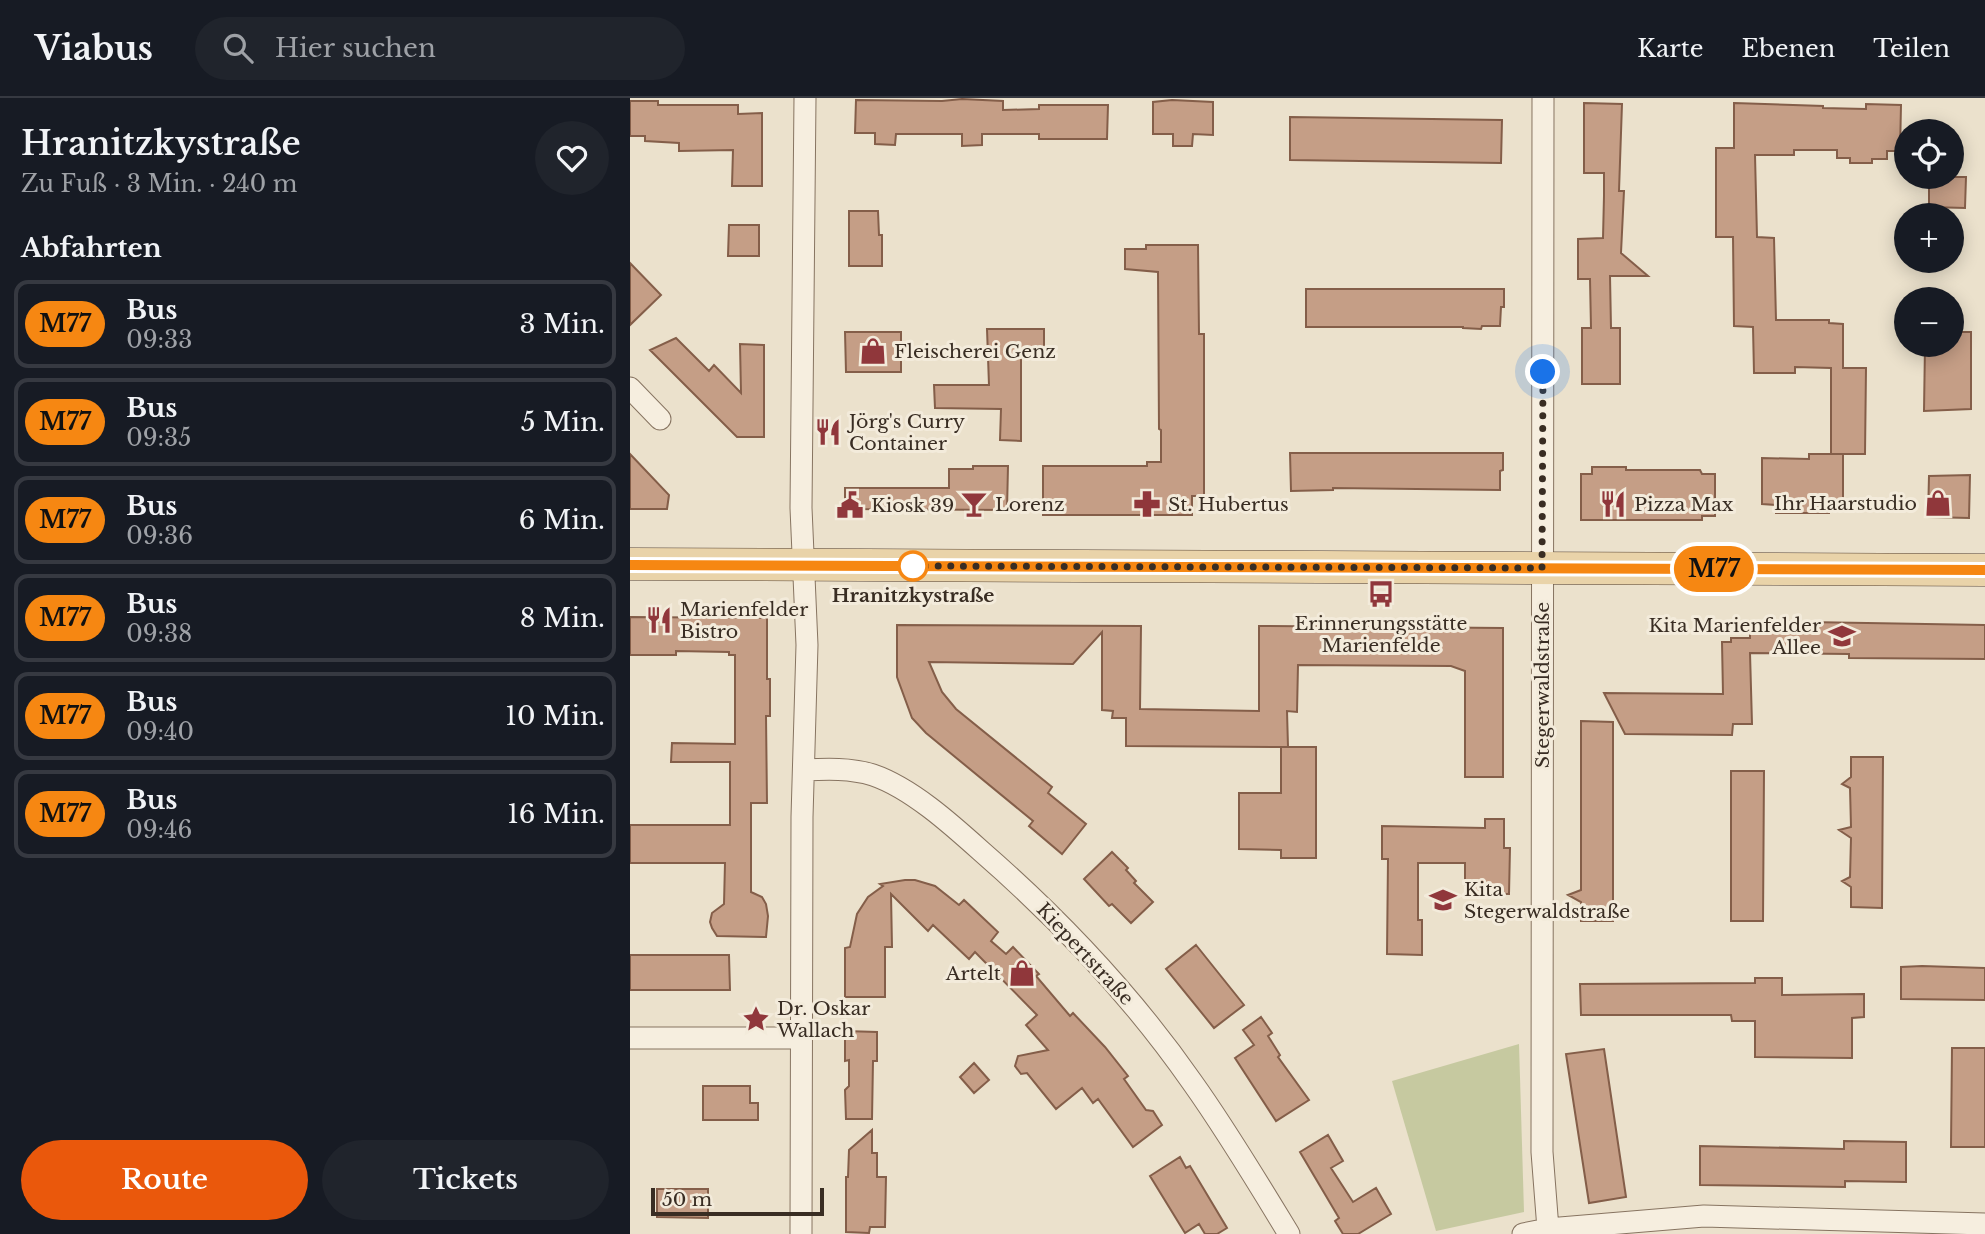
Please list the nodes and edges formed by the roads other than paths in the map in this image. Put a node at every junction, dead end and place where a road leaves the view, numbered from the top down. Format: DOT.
graph roads {
  1 [pos="805,98"];
  2 [pos="1543,98"];
  3 [pos="630,388"];
  4 [pos="660,419"];
  5 [pos="630,565"];
  6 [pos="804,565"];
  7 [pos="1542,568"];
  8 [pos="1985,570"];
  9 [pos="804,770"];
  10 [pos="630,1038"];
  11 [pos="801,1038"];
  12 [pos="1985,1224"];
  13 [pos="1548,1229"];
  14 [pos="801,1234"];
  15 [pos="1289,1234"];
  16 [pos="1523,1234"];
  1 -- 6 [label="street"];
  2 -- 7 [label="street, Stegerwaldstraße"];
  3 -- 4 [label="street"];
  5 -- 6 [label="main road"];
  6 -- 7 [label="main road"];
  6 -- 9 [label="street"];
  7 -- 8 [label="main road"];
  7 -- 13 [label="street, Stegerwaldstraße"];
  9 -- 11 [label="street"];
  9 -- 15 [label="street, Kiepertstraße"];
  10 -- 11 [label="street"];
  11 -- 14 [label="street"];
  12 -- 13 [label="street"];
  13 -- 16 [label="street"];
}
